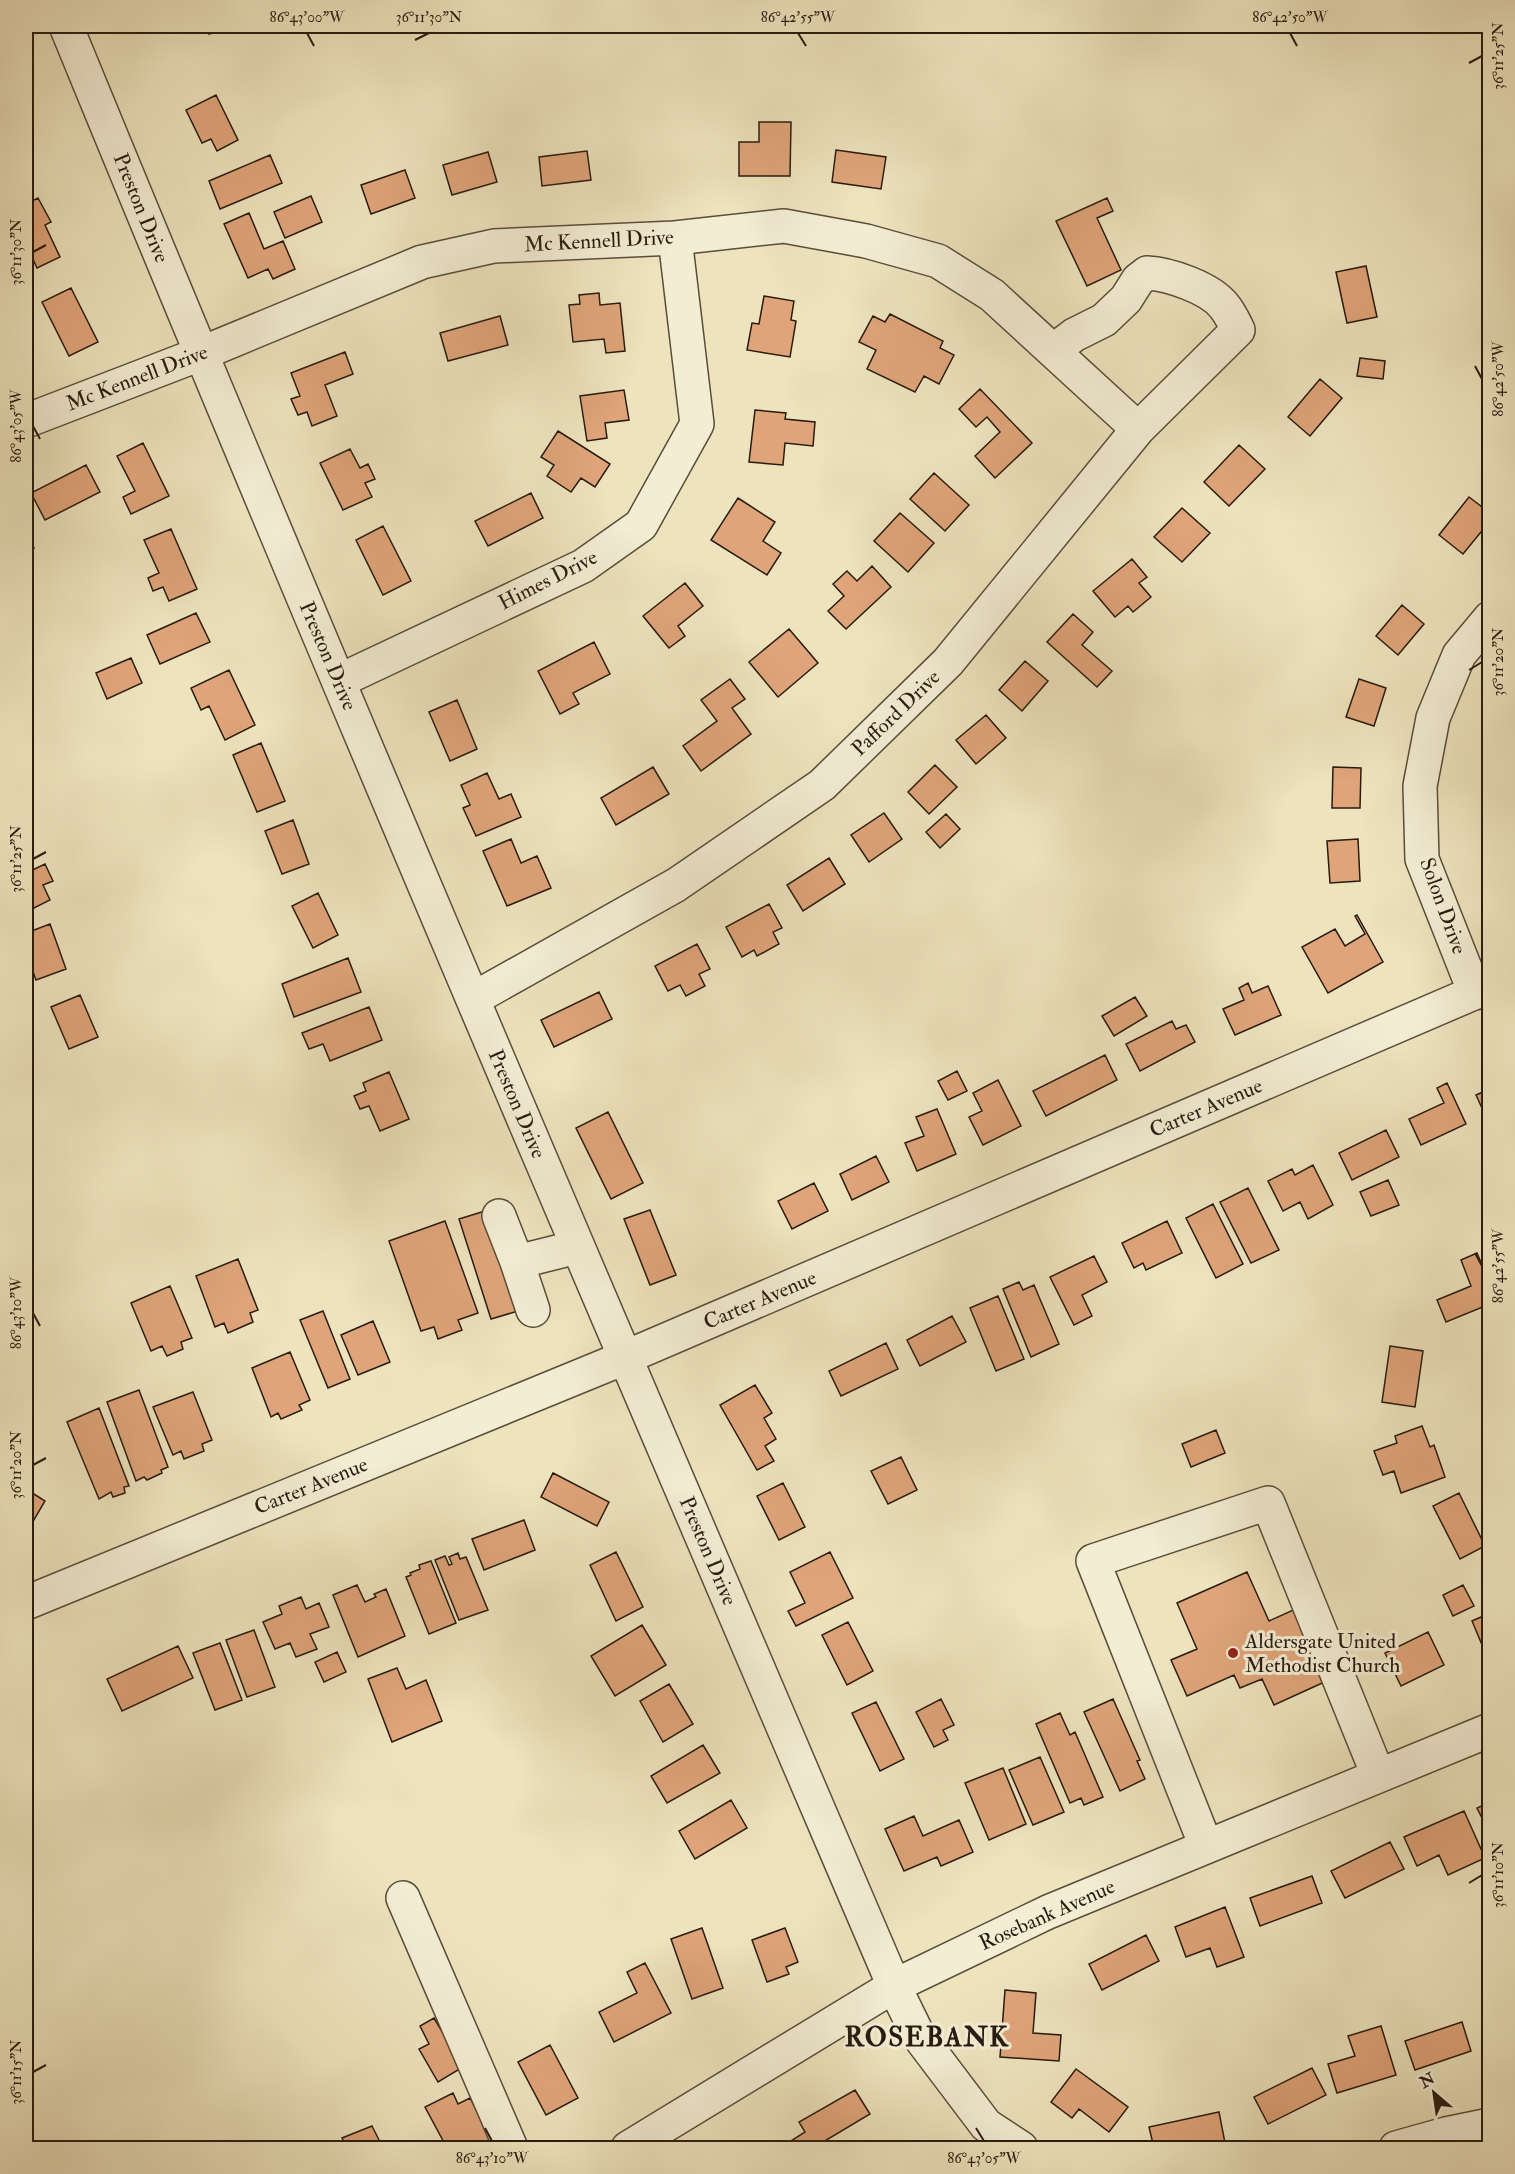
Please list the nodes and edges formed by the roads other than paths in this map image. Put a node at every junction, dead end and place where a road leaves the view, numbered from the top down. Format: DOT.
graph roads {
  1 [pos="66,26"];
  2 [pos="675,238"];
  3 [pos="1053,351"];
  4 [pos="200,354"];
  5 [pos="26,421"];
  6 [pos="1138,429"];
  7 [pos="1490,618"];
  8 [pos="339,681"];
  9 [pos="1482,989"];
  10 [pos="473,999"];
  11 [pos="499,1216"];
  12 [pos="577,1247"];
  13 [pos="517,1262"];
  14 [pos="534,1310"];
  15 [pos="624,1358"];
  16 [pos="26,1603"];
  17 [pos="1490,1730"];
  18 [pos="1378,1775"];
  19 [pos="1206,1846"];
  20 [pos="404,1898"];
  21 [pos="894,1986"];
  22 [pos="1490,2125"];
  23 [pos="511,2148"];
  24 [pos="628,2148"];
  25 [pos="1021,2148"];
  26 [pos="1396,2148"];
  1 -- 4 [label="street, Preston Drive"];
  2 -- 3 [label="street, Mc Kennell Drive"];
  2 -- 4 [label="street, Mc Kennell Drive"];
  2 -- 8 [label="street, Himes Drive"];
  3 -- 6 [label="street, Mc Kennell Drive"];
  3 -- 6 [label="street, Pafford Drive"];
  4 -- 5 [label="street, Mc Kennell Drive"];
  4 -- 8 [label="street, Preston Drive"];
  6 -- 10 [label="street, Pafford Drive"];
  7 -- 9 [label="street, Solon Drive"];
  8 -- 10 [label="street, Preston Drive"];
  9 -- 15 [label="street, Carter Avenue"];
  10 -- 12 [label="street, Preston Drive"];
  11 -- 13 [label="street"];
  12 -- 13 [label="street"];
  12 -- 15 [label="street, Preston Drive"];
  13 -- 14 [label="street"];
  15 -- 16 [label="street, Carter Avenue"];
  15 -- 21 [label="street, Preston Drive"];
  17 -- 18 [label="street, Rosebank Avenue"];
  18 -- 19 [label="street, Rosebank Avenue"];
  18 -- 19 [label="street"];
  19 -- 21 [label="street, Rosebank Avenue"];
  20 -- 23 [label="street"];
  21 -- 24 [label="street, Rosebank Avenue"];
  21 -- 25 [label="street, Preston Drive"];
  22 -- 26 [label="street"];
}
